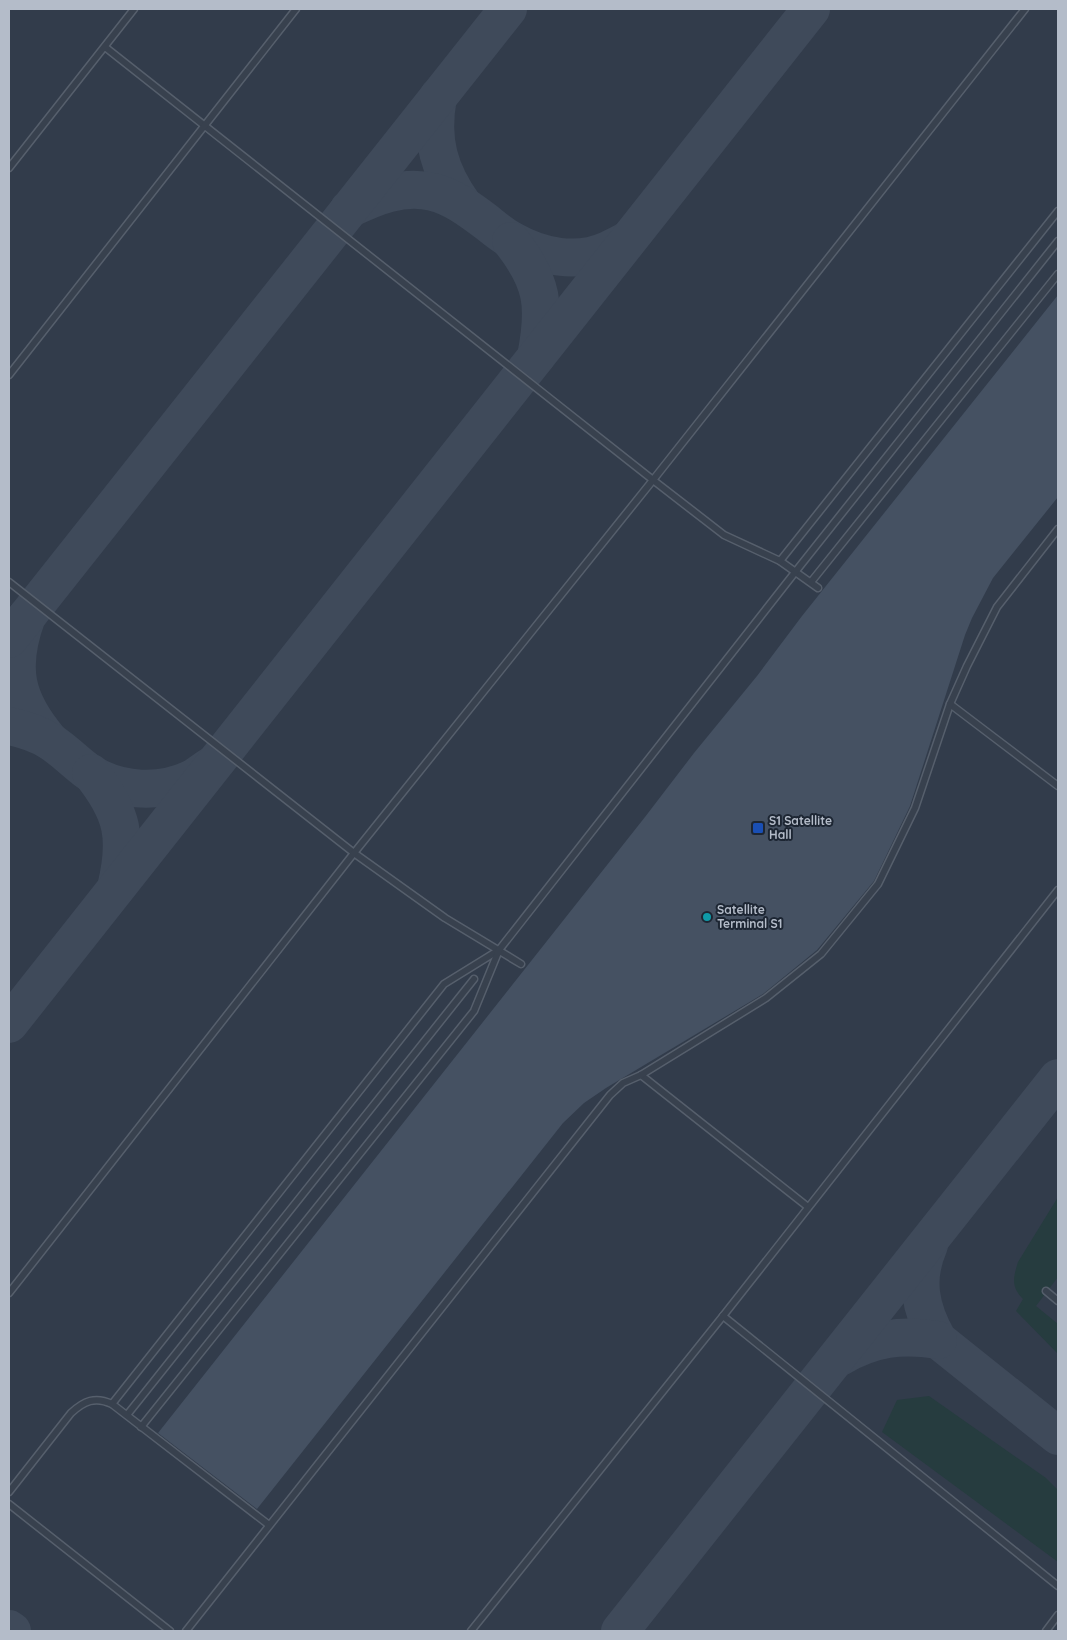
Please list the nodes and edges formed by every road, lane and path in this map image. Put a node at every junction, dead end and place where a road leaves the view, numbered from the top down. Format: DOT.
graph roads {
  1 [pos="134,9"];
  2 [pos="296,9"];
  3 [pos="1026,9"];
  4 [pos="105,47"];
  5 [pos="204,125"];
  6 [pos="9,168"];
  7 [pos="1058,211"];
  8 [pos="1058,241"];
  9 [pos="1058,274"];
  10 [pos="9,375"];
  11 [pos="652,480"];
  12 [pos="1058,529"];
  13 [pos="780,561"];
  14 [pos="796,571"];
  15 [pos="9,582"];
  16 [pos="812,582"];
  17 [pos="818,588"];
  18 [pos="950,704"];
  19 [pos="1058,786"];
  20 [pos="354,853"];
  21 [pos="1058,890"];
  22 [pos="499,950"];
  23 [pos="521,964"];
  24 [pos="474,979"];
  25 [pos="641,1075"];
  26 [pos="808,1207"];
  27 [pos="1046,1291"];
  28 [pos="9,1292"];
  29 [pos="1058,1301"];
  30 [pos="723,1316"];
  31 [pos="112,1404"];
  32 [pos="127,1416"];
  33 [pos="141,1427"];
  34 [pos="9,1492"];
  35 [pos="9,1504"];
  36 [pos="269,1525"];
  37 [pos="1058,1586"];
  38 [pos="1058,1615"];
  39 [pos="170,1631"];
  40 [pos="186,1631"];
  41 [pos="471,1631"];
  42 [pos="1046,1631"];
  1 -- 4 [label="lane"];
  2 -- 5 [label="lane"];
  3 -- 11 [label="lane"];
  4 -- 5 [label="lane"];
  4 -- 6 [label="lane"];
  5 -- 10 [label="lane"];
  5 -- 11 [label="lane"];
  7 -- 13 [label="lane"];
  8 -- 14 [label="lane"];
  9 -- 16 [label="lane"];
  11 -- 13 [label="lane"];
  11 -- 20 [label="lane"];
  12 -- 18 [label="lane"];
  13 -- 14 [label="lane"];
  14 -- 16 [label="lane"];
  14 -- 22 [label="lane"];
  15 -- 20 [label="lane"];
  16 -- 17 [label="lane"];
  18 -- 19 [label="lane"];
  18 -- 25 [label="lane"];
  20 -- 22 [label="lane"];
  20 -- 28 [label="lane"];
  21 -- 26 [label="lane"];
  22 -- 23 [label="lane"];
  22 -- 31 [label="lane"];
  22 -- 33 [label="lane"];
  24 -- 32 [label="lane"];
  25 -- 26 [label="lane"];
  25 -- 36 [label="lane"];
  26 -- 30 [label="lane"];
  27 -- 29 [label="lane"];
  30 -- 37 [label="lane"];
  30 -- 41 [label="lane"];
  31 -- 32 [label="lane"];
  31 -- 34 [label="lane"];
  32 -- 33 [label="lane"];
  33 -- 36 [label="lane"];
  35 -- 39 [label="lane"];
  36 -- 40 [label="lane"];
  38 -- 42 [label="lane"];
}
